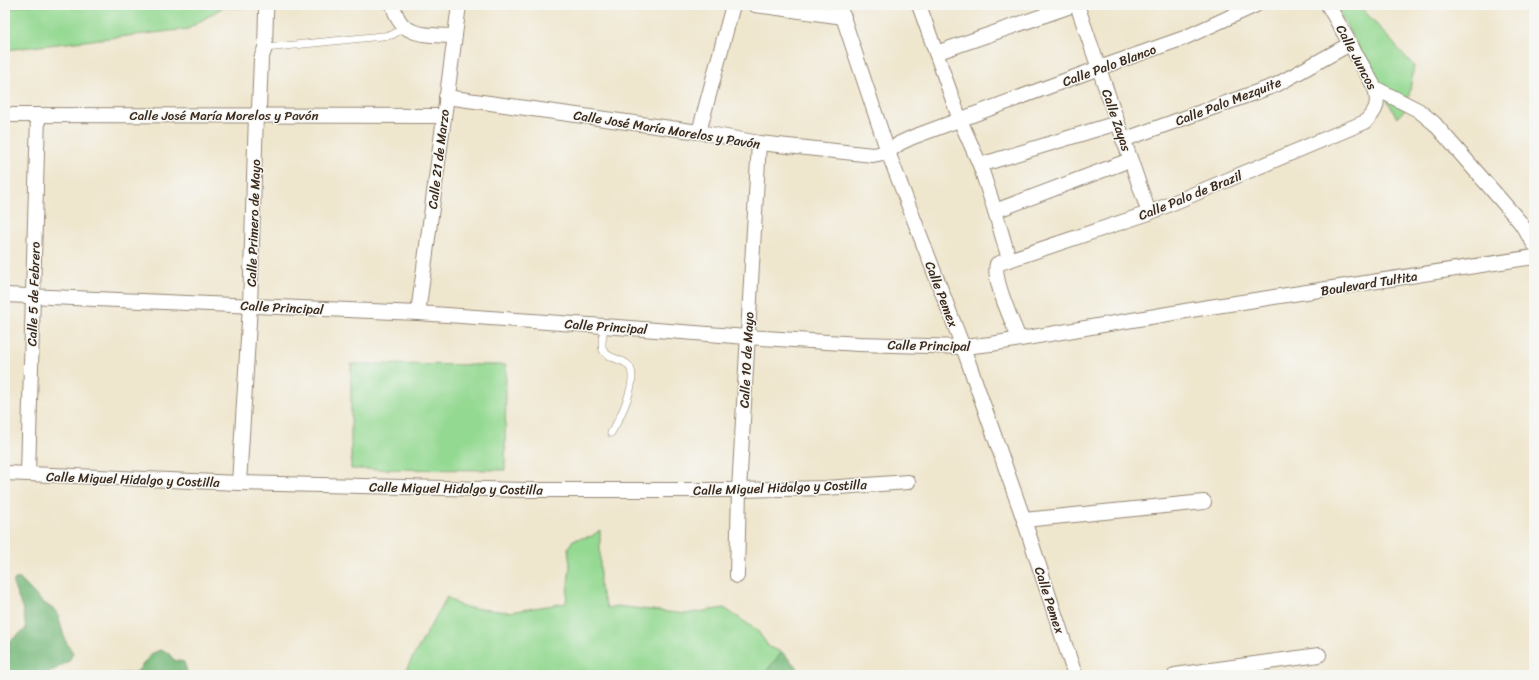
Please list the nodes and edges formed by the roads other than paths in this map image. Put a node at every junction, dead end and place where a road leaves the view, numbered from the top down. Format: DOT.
graph roads {
  1 [pos="393,5"];
  2 [pos="459,5"];
  3 [pos="733,5"];
  4 [pos="754,5"];
  5 [pos="919,5"];
  6 [pos="1076,5"];
  7 [pos="1256,5"];
  8 [pos="1328,5"];
  9 [pos="266,8"];
  10 [pos="841,11"];
  11 [pos="405,27"];
  12 [pos="454,36"];
  13 [pos="1350,44"];
  14 [pos="265,48"];
  15 [pos="936,53"];
  16 [pos="1099,68"];
  17 [pos="1375,88"];
  18 [pos="446,97"];
  19 [pos="1374,111"];
  20 [pos="256,114"];
  21 [pos="5,115"];
  22 [pos="38,115"];
  23 [pos="444,116"];
  24 [pos="960,120"];
  25 [pos="1117,123"];
  26 [pos="699,132"];
  27 [pos="1123,140"];
  28 [pos="758,143"];
  29 [pos="888,152"];
  30 [pos="1130,160"];
  31 [pos="980,165"];
  32 [pos="995,211"];
  33 [pos="1149,213"];
  34 [pos="1534,244"];
  35 [pos="1534,257"];
  36 [pos="1003,262"];
  37 [pos="5,295"];
  38 [pos="33,296"];
  39 [pos="250,306"];
  40 [pos="1203,308"];
  41 [pos="418,313"];
  42 [pos="604,326"];
  43 [pos="747,338"];
  44 [pos="1019,339"];
  45 [pos="963,347"];
  46 [pos="611,433"];
  47 [pos="5,473"];
  48 [pos="28,474"];
  49 [pos="908,482"];
  50 [pos="239,483"];
  51 [pos="739,490"];
  52 [pos="1204,502"];
  53 [pos="1024,520"];
  54 [pos="737,576"];
  55 [pos="1319,655"];
  56 [pos="1075,675"];
  57 [pos="1175,675"];
  1 -- 11 [label="street"];
  2 -- 12 [label="street, Calle 21 de Marzo"];
  3 -- 26 [label="street"];
  4 -- 10 [label="street"];
  5 -- 15 [label="street"];
  6 -- 15 [label="street"];
  6 -- 16 [label="street, Calle Zayas"];
  7 -- 16 [label="street, Calle Palo Blanco"];
  8 -- 13 [label="street, Calle Juncos"];
  9 -- 14 [label="street, Calle Primero de Mayo"];
  10 -- 29 [label="street, Calle Pemex"];
  11 -- 12 [label="street"];
  11 -- 14 [label="lane"];
  12 -- 18 [label="street, Calle 21 de Marzo"];
  13 -- 17 [label="street, Calle Juncos"];
  13 -- 27 [label="street, Calle Palo Mezquite"];
  14 -- 20 [label="street, Calle Primero de Mayo"];
  15 -- 24 [label="street"];
  16 -- 24 [label="street, Calle Palo Blanco"];
  16 -- 25 [label="street, Calle Zayas"];
  17 -- 19 [label="street, Calle Juncos"];
  17 -- 34 [label="street"];
  18 -- 23 [label="street, Calle 21 de Marzo"];
  18 -- 26 [label="street, Calle José María Morelos y Pavón"];
  19 -- 33 [label="street, Calle Palo de Brazil"];
  20 -- 22 [label="street, Calle José María Morelos y Pavón"];
  20 -- 23 [label="street, Calle José María Morelos y Pavón"];
  20 -- 39 [label="street, Calle Primero de Mayo"];
  21 -- 22 [label="street, Calle José María Morelos y Pavón"];
  22 -- 38 [label="street, Calle 5 de Febrero"];
  23 -- 41 [label="street, Calle 21 de Marzo"];
  24 -- 29 [label="street, Calle Palo Blanco"];
  24 -- 31 [label="street"];
  25 -- 27 [label="street, Calle Zayas"];
  25 -- 31 [label="street"];
  26 -- 28 [label="street, Calle José María Morelos y Pavón"];
  27 -- 30 [label="street, Calle Zayas"];
  28 -- 29 [label="street, Calle José María Morelos y Pavón"];
  28 -- 43 [label="street, Calle 10 de Mayo"];
  29 -- 45 [label="street, Calle Pemex"];
  30 -- 32 [label="street"];
  30 -- 33 [label="street, Calle Zayas"];
  31 -- 32 [label="street"];
  32 -- 36 [label="street"];
  33 -- 36 [label="street, Calle Palo de Brazil"];
  35 -- 40 [label="street, Boulevard Tultita"];
  36 -- 44 [label="street"];
  37 -- 38 [label="street, Calle Principal"];
  38 -- 39 [label="street, Calle Principal"];
  38 -- 48 [label="street, Calle 5 de Febrero"];
  39 -- 41 [label="street, Calle Principal"];
  39 -- 50 [label="street, Calle Primero de Mayo"];
  40 -- 44 [label="street, Calle Principal"];
  41 -- 42 [label="street, Calle Principal"];
  42 -- 43 [label="street, Calle Principal"];
  42 -- 46 [label="lane"];
  43 -- 45 [label="street, Calle Principal"];
  43 -- 51 [label="street, Calle 10 de Mayo"];
  44 -- 45 [label="street, Calle Principal"];
  45 -- 53 [label="street, Calle Pemex"];
  47 -- 48 [label="street, Calle Miguel Hidalgo y Costilla"];
  48 -- 50 [label="street, Calle Miguel Hidalgo y Costilla"];
  49 -- 51 [label="street, Calle Miguel Hidalgo y Costilla"];
  50 -- 51 [label="street, Calle Miguel Hidalgo y Costilla"];
  51 -- 54 [label="street, Calle 10 de Mayo"];
  52 -- 53 [label="street"];
  53 -- 56 [label="street, Calle Pemex"];
  55 -- 57 [label="street"];
}
